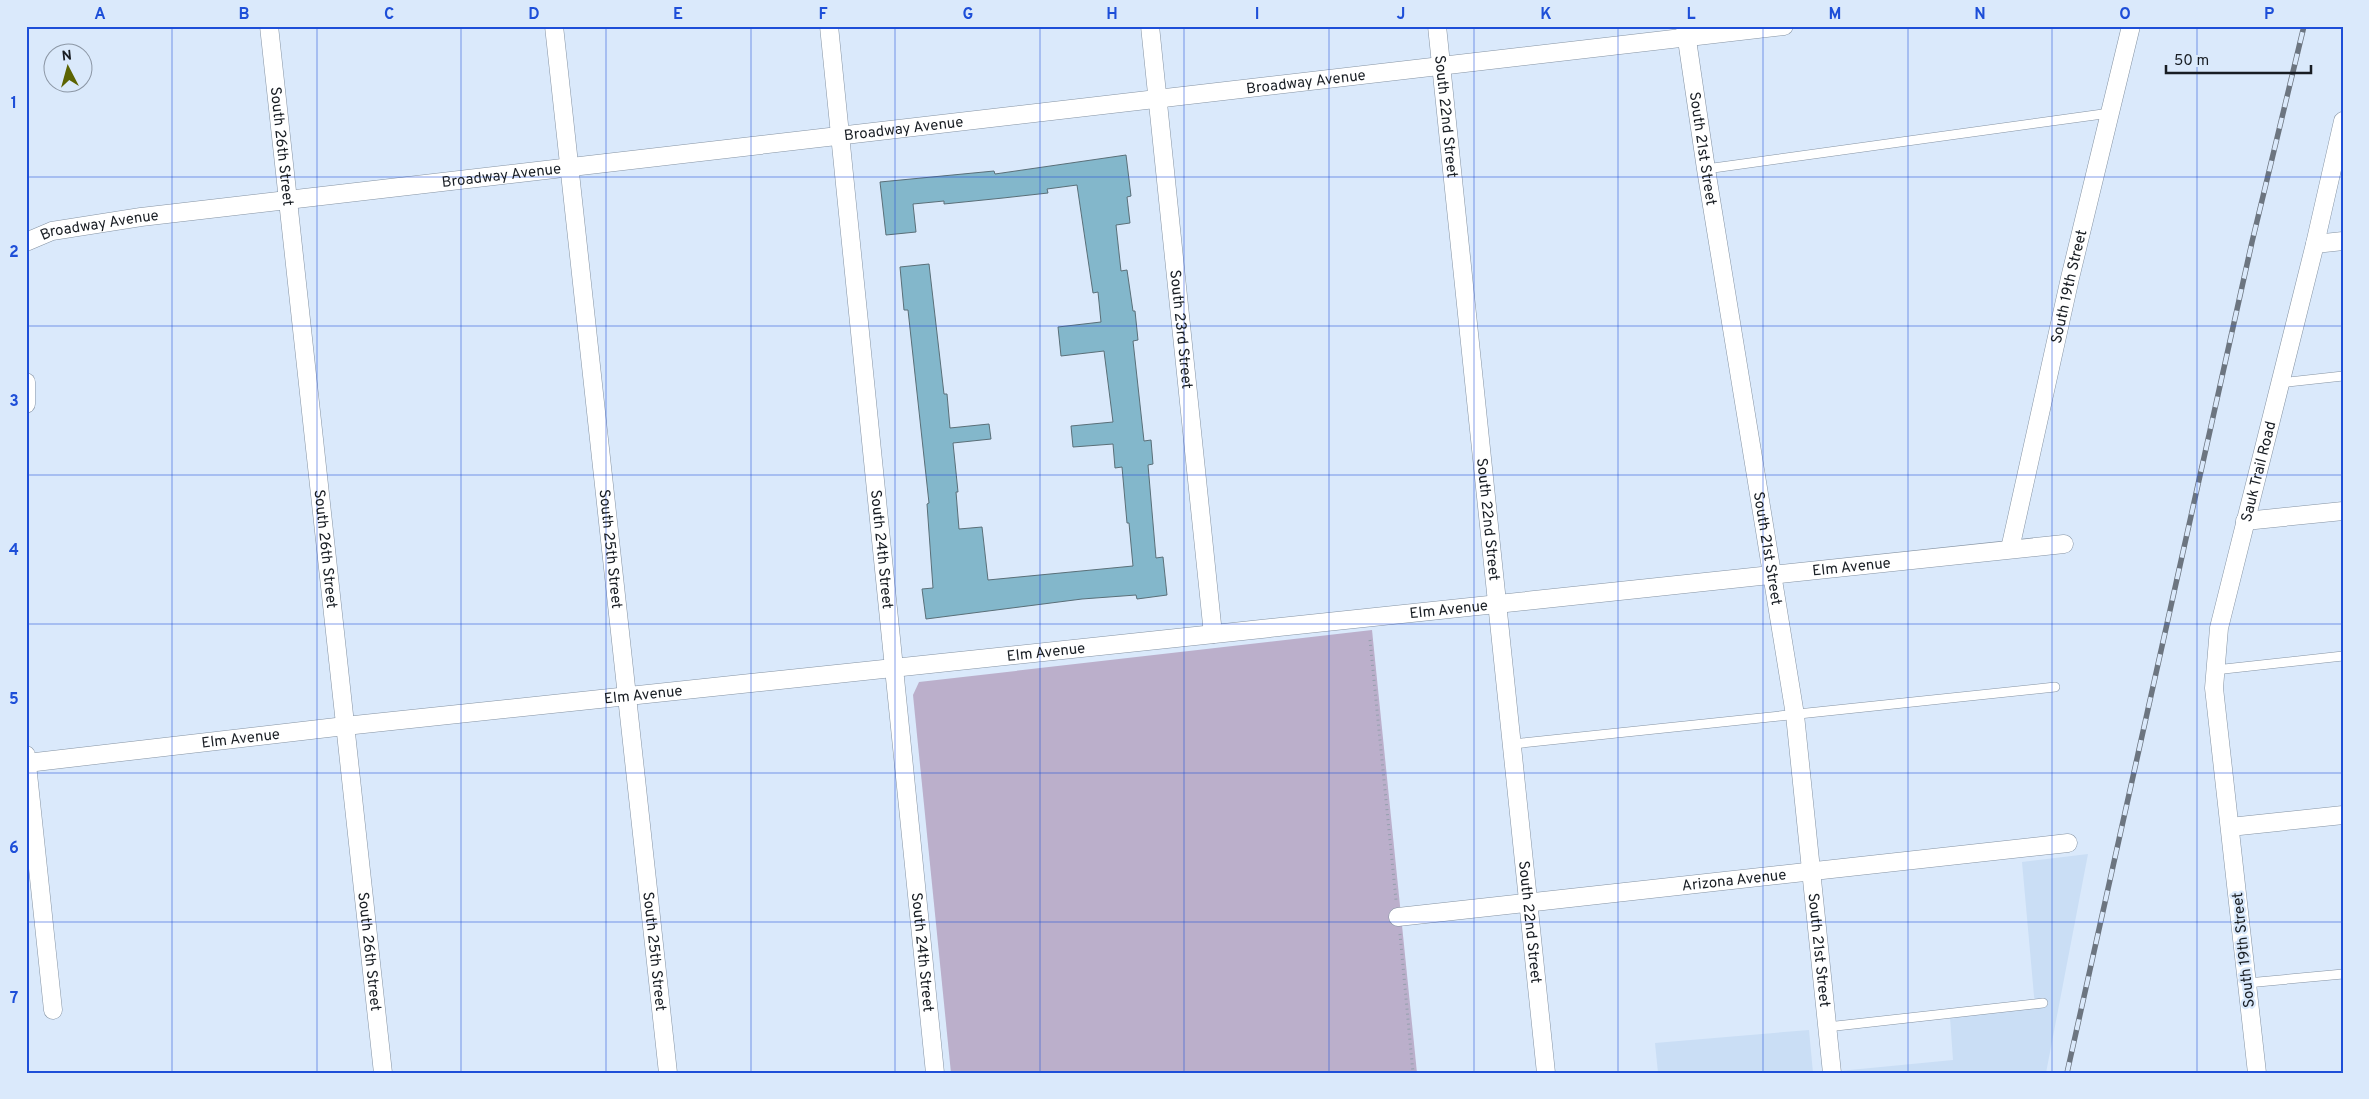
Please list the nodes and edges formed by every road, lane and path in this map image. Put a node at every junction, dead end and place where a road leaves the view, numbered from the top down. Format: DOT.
graph roads {
  1 [pos="269,26"];
  2 [pos="554,26"];
  3 [pos="829,26"];
  4 [pos="1150,26"];
  5 [pos="1437,26"];
  6 [pos="1784,26"];
  7 [pos="2131,26"];
  8 [pos="1685,32"];
  9 [pos="1441,66"];
  10 [pos="1157,97"];
  11 [pos="2110,112"];
  12 [pos="2343,121"];
  13 [pos="839,136"];
  14 [pos="569,168"];
  15 [pos="1706,169"];
  16 [pos="288,201"];
  17 [pos="2343,241"];
  18 [pos="26,242"];
  19 [pos="2315,244"];
  20 [pos="2343,376"];
  21 [pos="26,382"];
  22 [pos="2279,383"];
  23 [pos="26,404"];
  24 [pos="2343,511"];
  25 [pos="2245,521"];
  26 [pos="2064,544"];
  27 [pos="2010,549"];
  28 [pos="1773,573"];
  29 [pos="1498,603"];
  30 [pos="1213,634"];
  31 [pos="1370,640"];
  32 [pos="2343,656"];
  33 [pos="893,668"];
  34 [pos="2214,670"];
  35 [pos="2055,688"];
  36 [pos="626,696"];
  37 [pos="1795,716"];
  38 [pos="344,726"];
  39 [pos="1513,744"];
  40 [pos="27,759"];
  41 [pos="2343,815"];
  42 [pos="2230,827"];
  43 [pos="2068,843"];
  44 [pos="1812,872"];
  45 [pos="1529,903"];
  46 [pos="1398,917"];
  47 [pos="2343,974"];
  48 [pos="2247,983"];
  49 [pos="2043,1003"];
  50 [pos="53,1010"];
  51 [pos="1827,1027"];
  52 [pos="383,1073"];
  53 [pos="668,1073"];
  54 [pos="935,1073"];
  55 [pos="1413,1073"];
  56 [pos="1546,1073"];
  57 [pos="1832,1073"];
  58 [pos="2257,1073"];
  1 -- 16 [label="street, South 26th Street"];
  2 -- 14 [label="street, South 25th Street"];
  3 -- 13 [label="street, South 24th Street"];
  4 -- 10 [label="street, South 23rd Street"];
  5 -- 9 [label="street, South 22nd Street"];
  6 -- 8 [label="street, Broadway Avenue"];
  7 -- 11 [label="street, South 19th Street"];
  8 -- 9 [label="street, Broadway Avenue"];
  8 -- 15 [label="street, South 21st Street"];
  9 -- 10 [label="street, Broadway Avenue"];
  9 -- 29 [label="street, South 22nd Street"];
  10 -- 13 [label="street, Broadway Avenue"];
  10 -- 30 [label="street, South 23rd Street"];
  11 -- 15 [label="lane"];
  11 -- 27 [label="street, South 19th Street"];
  12 -- 19 [label="street, Sauk Trail Road"];
  13 -- 14 [label="street, Broadway Avenue"];
  13 -- 33 [label="street, South 24th Street"];
  14 -- 16 [label="street, Broadway Avenue"];
  14 -- 36 [label="street, South 25th Street"];
  15 -- 28 [label="street, South 21st Street"];
  16 -- 18 [label="street, Broadway Avenue"];
  16 -- 38 [label="street, South 26th Street"];
  17 -- 19 [label="street"];
  19 -- 22 [label="street, Sauk Trail Road"];
  20 -- 22 [label="lane"];
  21 -- 23 [label="street"];
  22 -- 25 [label="street, Sauk Trail Road"];
  24 -- 25 [label="street"];
  25 -- 34 [label="street, Sauk Trail Road"];
  26 -- 27 [label="street, Elm Avenue"];
  27 -- 28 [label="street, Elm Avenue"];
  28 -- 29 [label="street, Elm Avenue"];
  28 -- 37 [label="street, South 21st Street"];
  29 -- 30 [label="street, Elm Avenue"];
  29 -- 39 [label="street, South 22nd Street"];
  30 -- 33 [label="street, Elm Avenue"];
  31 -- 46 [label="path"];
  32 -- 34 [label="lane"];
  33 -- 36 [label="street, Elm Avenue"];
  33 -- 54 [label="street, South 24th Street"];
  34 -- 42 [label="street, Sauk Trail Road"];
  35 -- 37 [label="lane"];
  36 -- 38 [label="street, Elm Avenue"];
  36 -- 53 [label="street, South 25th Street"];
  37 -- 39 [label="lane"];
  37 -- 44 [label="street, South 21st Street"];
  38 -- 40 [label="street, Elm Avenue"];
  38 -- 52 [label="street, South 26th Street"];
  39 -- 45 [label="street, South 22nd Street"];
  40 -- 50 [label="street"];
  41 -- 42 [label="street"];
  42 -- 48 [label="street, South 19th Street"];
  43 -- 44 [label="street, Arizona Avenue"];
  44 -- 45 [label="street, Arizona Avenue"];
  44 -- 51 [label="street, South 21st Street"];
  45 -- 46 [label="street, Arizona Avenue"];
  45 -- 56 [label="street, South 22nd Street"];
  46 -- 55 [label="path"];
  47 -- 48 [label="lane"];
  48 -- 58 [label="street, South 19th Street"];
  49 -- 51 [label="lane"];
  51 -- 57 [label="street, South 21st Street"];
}
